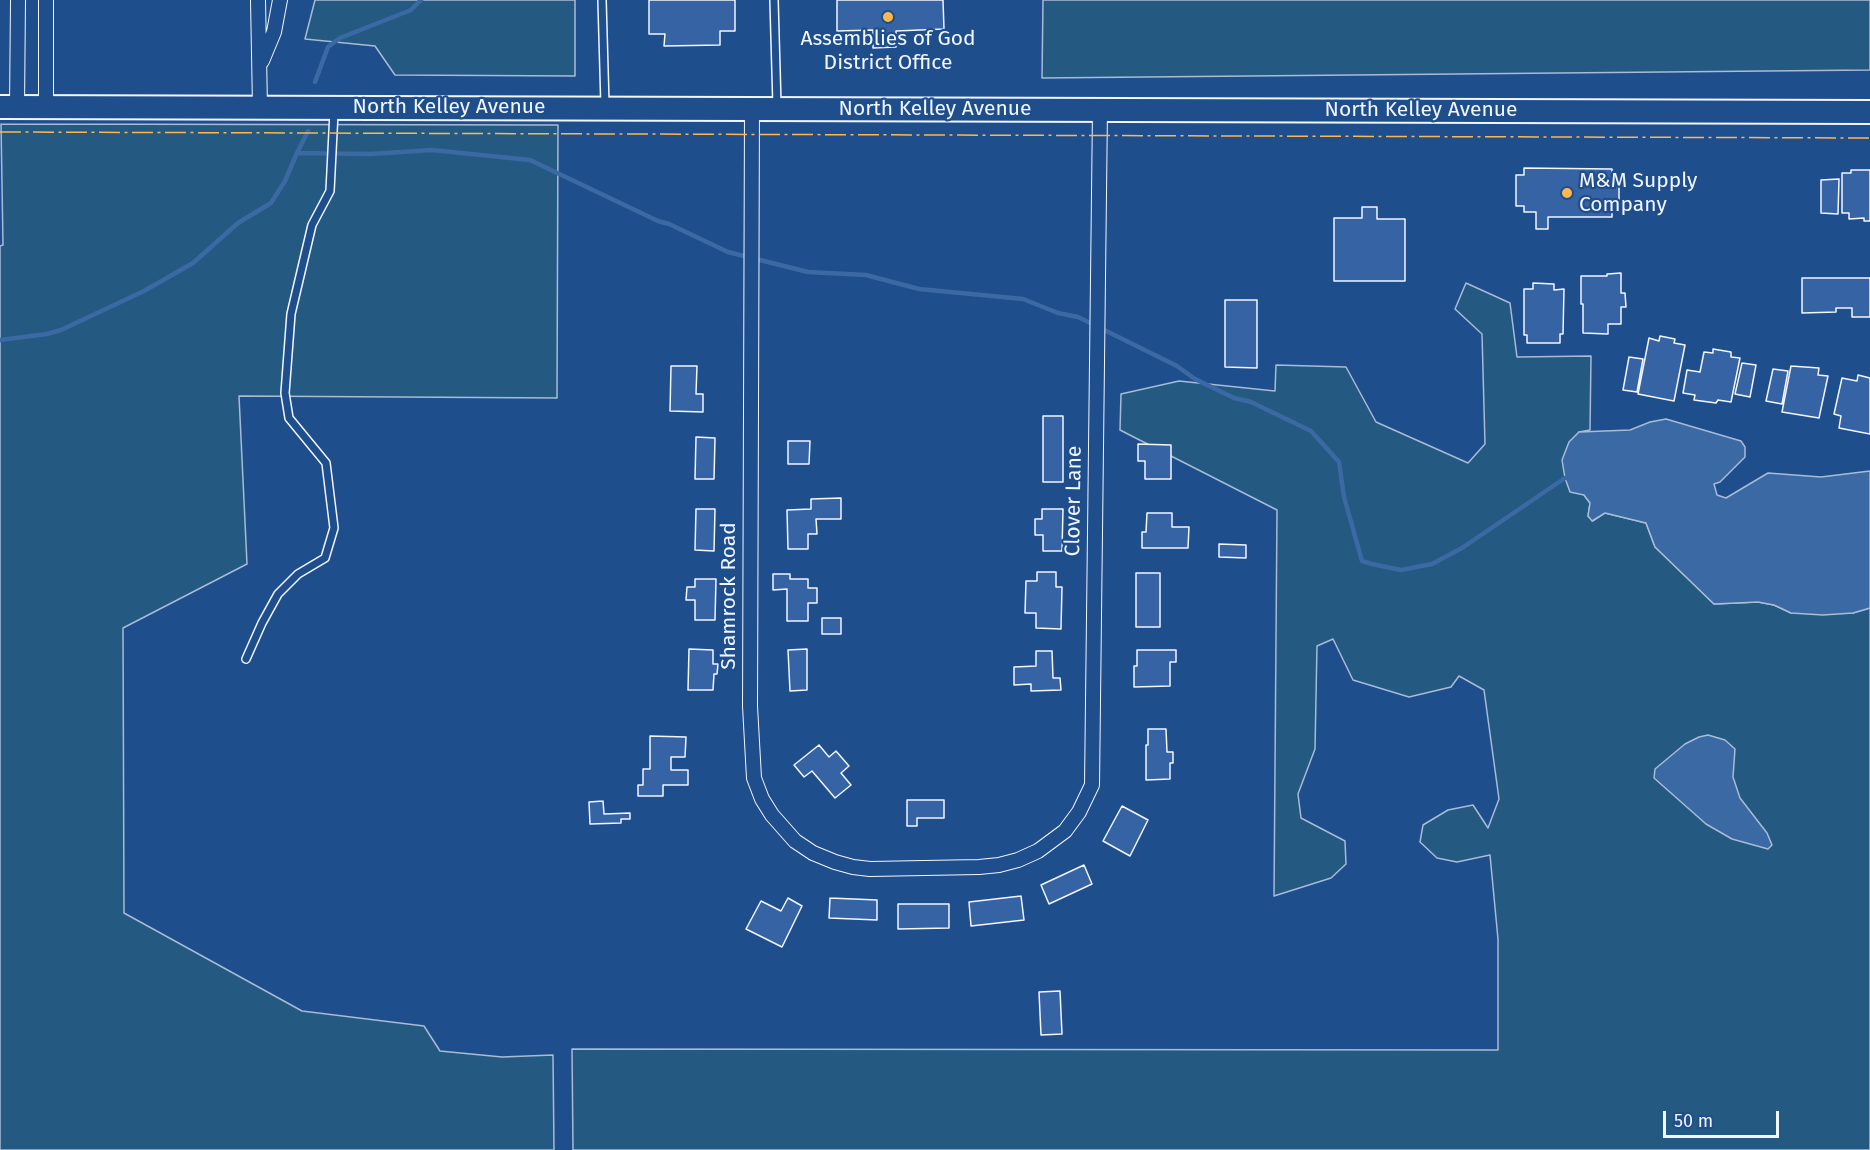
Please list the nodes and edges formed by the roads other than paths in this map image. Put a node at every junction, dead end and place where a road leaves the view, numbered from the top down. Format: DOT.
graph roads {
  1 [pos="18,0"];
  2 [pos="46,0"];
  3 [pos="258,0"];
  4 [pos="280,0"];
  5 [pos="602,0"];
  6 [pos="774,0"];
  7 [pos="260,66"];
  8 [pos="46,106"];
  9 [pos="260,106"];
  10 [pos="8,107"];
  11 [pos="335,107"];
  12 [pos="606,107"];
  13 [pos="777,108"];
  14 [pos="752,109"];
  15 [pos="1100,109"];
  16 [pos="1870,112"];
  17 [pos="246,659"];
  18 [pos="1018,860"];
  1 -- 10 [label="street"];
  2 -- 8 [label="street"];
  3 -- 7 [label="street"];
  4 -- 7 [label="street"];
  5 -- 12 [label="lane"];
  6 -- 13 [label="lane"];
  7 -- 9 [label="street"];
  8 -- 9 [label="main road, North Kelley Avenue"];
  8 -- 10 [label="main road, North Kelley Avenue"];
  9 -- 11 [label="main road, North Kelley Avenue"];
  11 -- 12 [label="main road, North Kelley Avenue"];
  11 -- 17 [label="lane"];
  12 -- 14 [label="main road, North Kelley Avenue"];
  13 -- 14 [label="main road, North Kelley Avenue"];
  13 -- 15 [label="main road, North Kelley Avenue"];
  14 -- 18 [label="street, Shamrock Road"];
  15 -- 16 [label="main road, North Kelley Avenue"];
  15 -- 18 [label="street, Clover Lane"];
}
